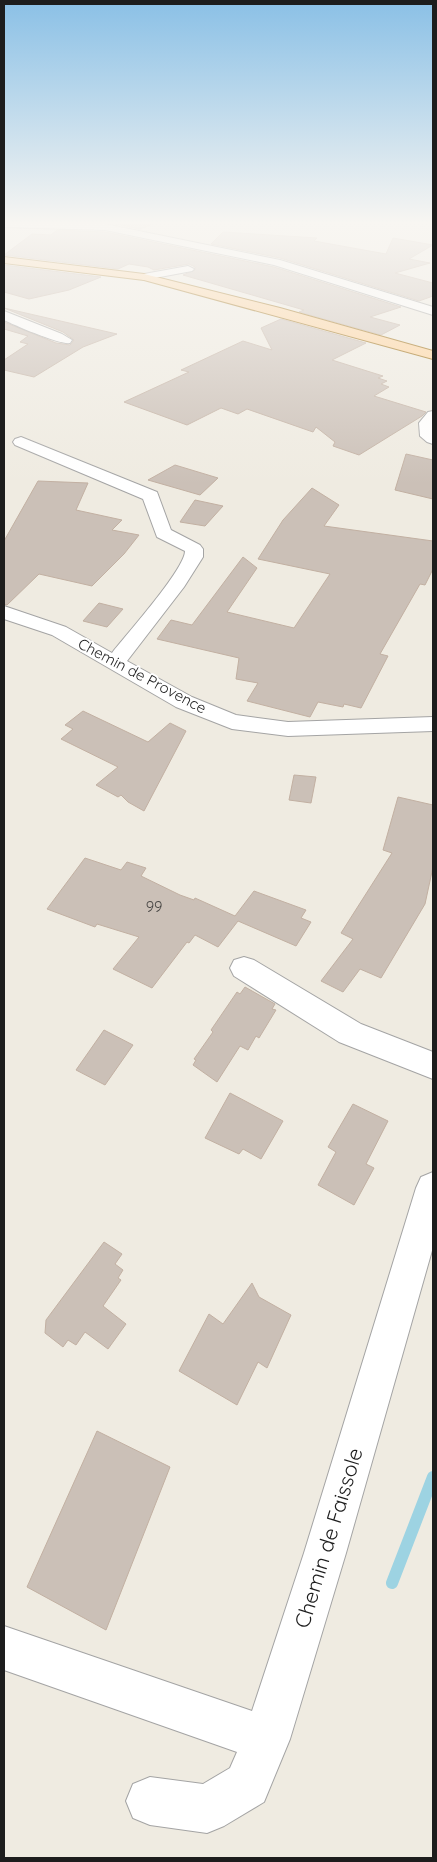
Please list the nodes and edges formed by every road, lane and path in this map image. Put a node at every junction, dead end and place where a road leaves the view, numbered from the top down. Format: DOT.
graph roads {
  1 [pos="272,310"];
  2 [pos="4,315"];
  3 [pos="65,340"];
  4 [pos="433,355"];
  5 [pos="433,415"];
  6 [pos="433,439"];
  7 [pos="21,442"];
  8 [pos="5,613"];
  9 [pos="115,663"];
  10 [pos="433,724"];
  11 [pos="244,968"];
  12 [pos="433,1066"];
  13 [pos="433,1188"];
  14 [pos="4,1648"];
  15 [pos="266,1738"];
  16 [pos="150,1802"];
  1 -- 4 [label="main road"];
  2 -- 3 [label="street"];
  5 -- 6 [label="street"];
  7 -- 9 [label="street"];
  8 -- 9 [label="street, Chemin de Provence"];
  9 -- 10 [label="street, Chemin de Provence"];
  11 -- 12 [label="street"];
  13 -- 15 [label="street, Chemin de Faissole"];
  14 -- 15 [label="street"];
  15 -- 16 [label="street, Chemin de Faissole"];
}
